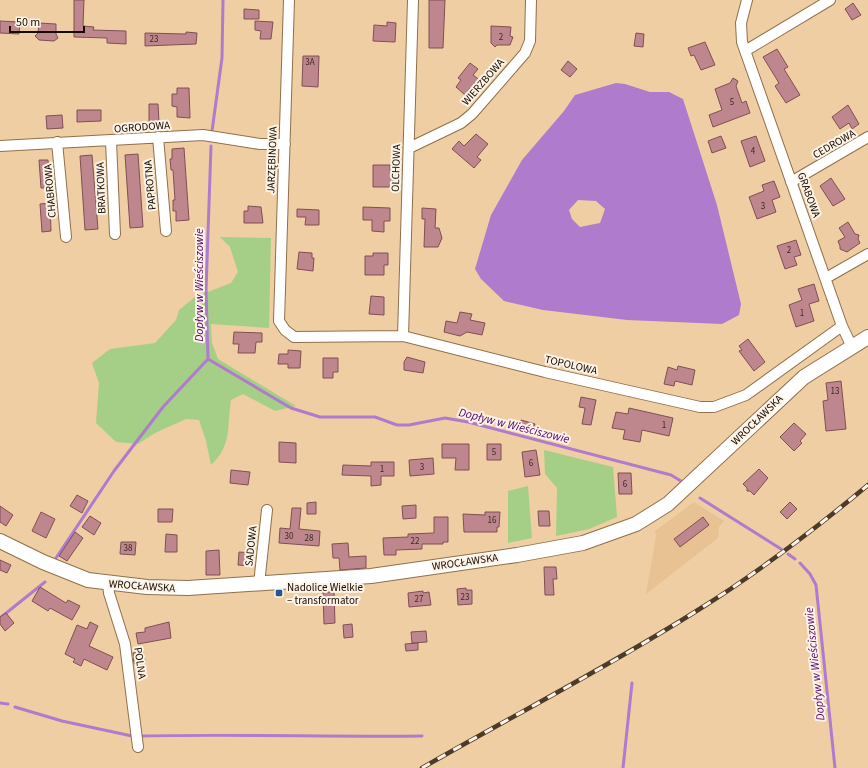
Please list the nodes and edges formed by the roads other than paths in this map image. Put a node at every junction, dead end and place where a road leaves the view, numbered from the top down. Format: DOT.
graph roads {
  1 [pos="289,0"];
  2 [pos="413,0"];
  3 [pos="531,0"];
  4 [pos="747,0"];
  5 [pos="830,0"];
  6 [pos="745,51"];
  7 [pos="158,137"];
  8 [pos="868,137"];
  9 [pos="111,141"];
  10 [pos="57,142"];
  11 [pos="285,144"];
  12 [pos="0,146"];
  13 [pos="409,148"];
  14 [pos="791,182"];
  15 [pos="166,231"];
  16 [pos="115,234"];
  17 [pos="66,237"];
  18 [pos="868,254"];
  19 [pos="826,278"];
  20 [pos="279,321"];
  21 [pos="842,326"];
  22 [pos="402,336"];
  23 [pos="868,337"];
  24 [pos="852,346"];
  25 [pos="267,510"];
  26 [pos="0,540"];
  27 [pos="108,584"];
  28 [pos="259,584"];
  29 [pos="138,747"];
  1 -- 11 [label="street, JARZĘBINOWA"];
  2 -- 13 [label="street, OLCHOWA"];
  3 -- 13 [label="street, WIERZBOWA"];
  4 -- 6 [label="street, GRABOWA"];
  5 -- 6 [label="street"];
  6 -- 14 [label="street, GRABOWA"];
  7 -- 9 [label="street, OGRODOWA"];
  7 -- 11 [label="street, OGRODOWA"];
  7 -- 15 [label="street, PAPROTNA"];
  8 -- 14 [label="street, CEDROWA"];
  9 -- 10 [label="street, OGRODOWA"];
  9 -- 16 [label="street, BRATKOWA"];
  10 -- 12 [label="street, OGRODOWA"];
  10 -- 17 [label="street, CHABROWA"];
  11 -- 20 [label="street, JARZĘBINOWA"];
  13 -- 22 [label="street, OLCHOWA"];
  14 -- 19 [label="street, GRABOWA"];
  18 -- 19 [label="street"];
  19 -- 21 [label="street, GRABOWA"];
  20 -- 22 [label="street, TOPOLOWA"];
  21 -- 22 [label="street, TOPOLOWA"];
  21 -- 24 [label="street, GRABOWA"];
  23 -- 24 [label="street, WROCŁAWSKA"];
  24 -- 28 [label="street, WROCŁAWSKA"];
  25 -- 28 [label="street, SADOWA"];
  26 -- 27 [label="street, WROCŁAWSKA"];
  27 -- 28 [label="street, WROCŁAWSKA"];
  27 -- 29 [label="street, POLNA"];
}
